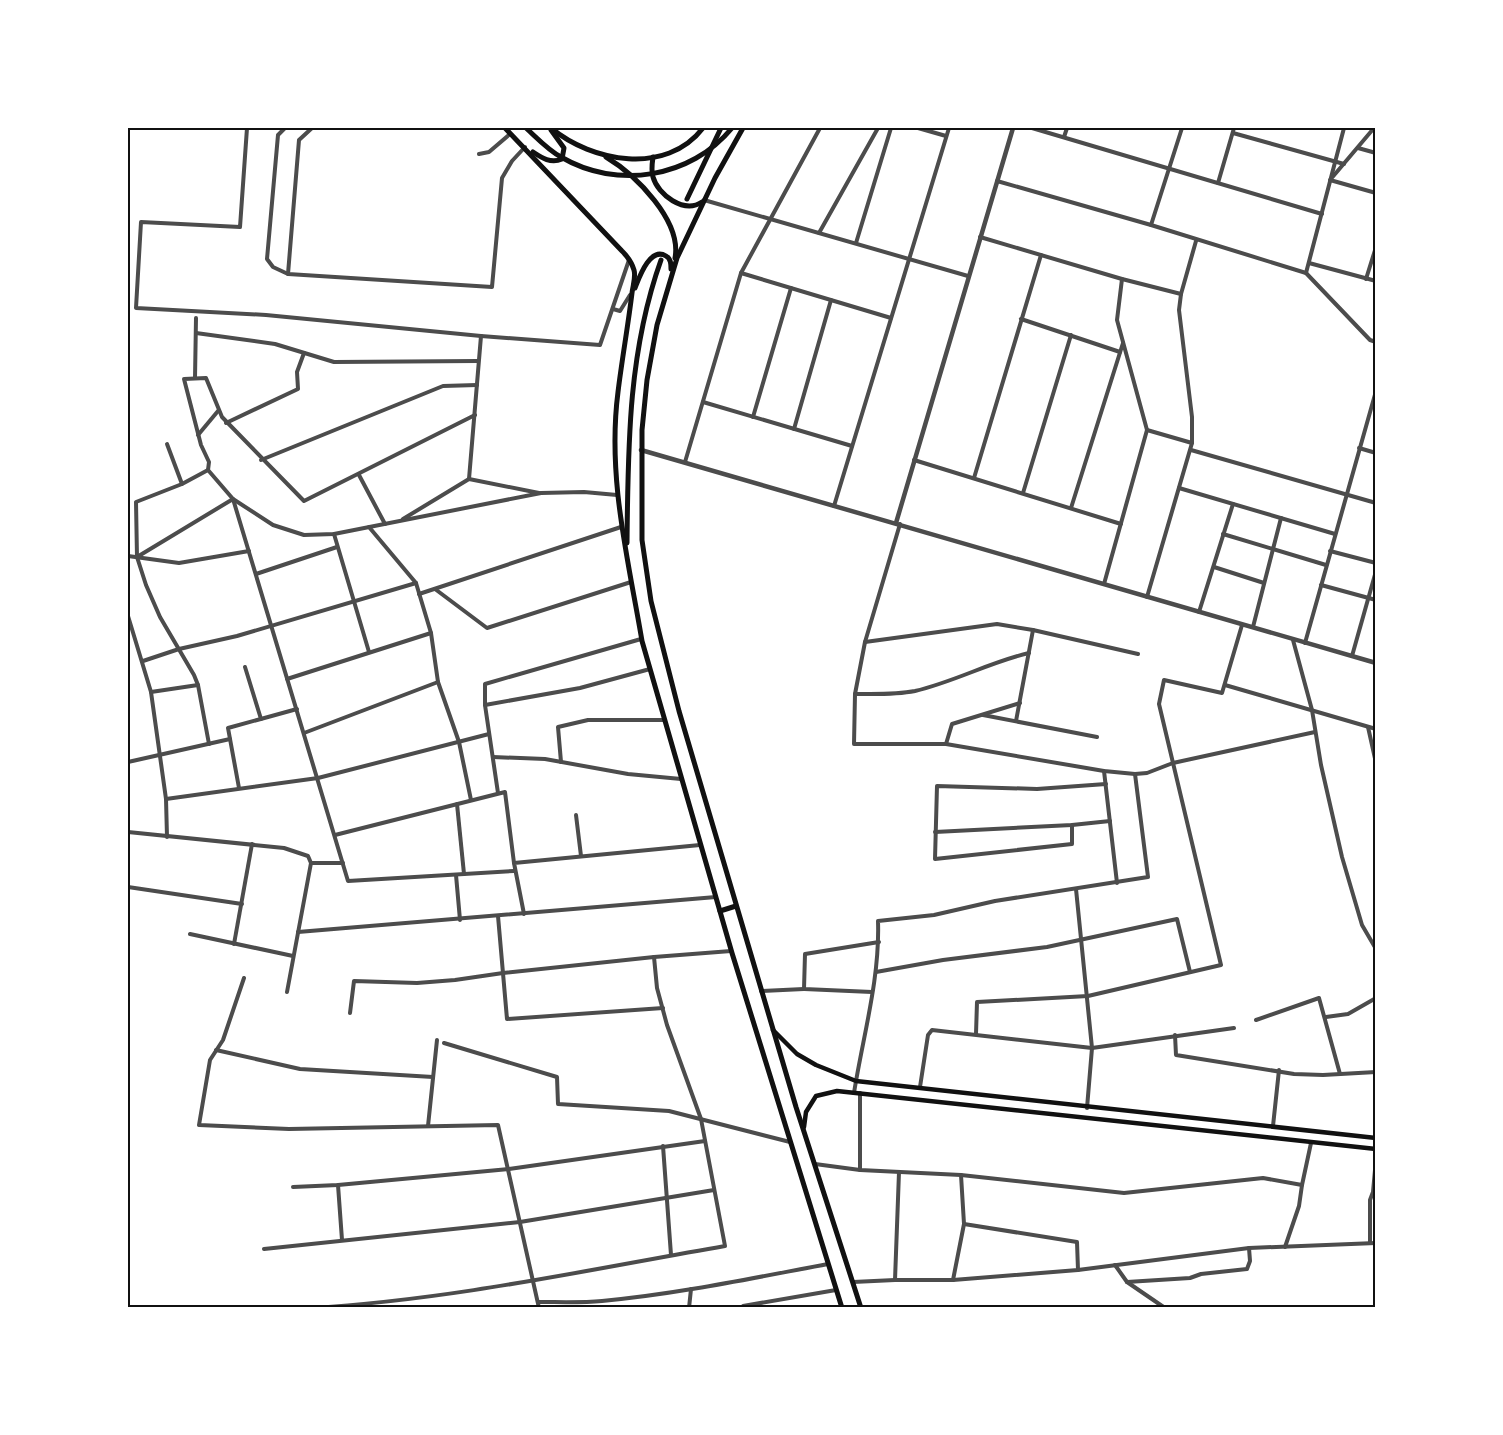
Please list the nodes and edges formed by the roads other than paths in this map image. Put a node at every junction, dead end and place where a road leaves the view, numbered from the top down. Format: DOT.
graph roads {
  1 [pos="247,128"];
  2 [pos="285,128"];
  3 [pos="312,128"];
  4 [pos="505,128"];
  5 [pos="526,128"];
  6 [pos="550,128"];
  7 [pos="703,128"];
  8 [pos="721,128"];
  9 [pos="732,128"];
  10 [pos="743,128"];
  11 [pos="820,128"];
  12 [pos="878,128"];
  13 [pos="891,128"];
  14 [pos="918,128"];
  15 [pos="949,128"];
  16 [pos="1013,128"];
  17 [pos="1032,128"];
  18 [pos="1067,128"];
  19 [pos="1182,128"];
  20 [pos="1344,128"];
  21 [pos="1374,128"];
  22 [pos="1233,130"];
  23 [pos="511,133"];
  24 [pos="946,136"];
  25 [pos="1064,137"];
  26 [pos="524,147"];
  27 [pos="1358,148"];
  28 [pos="1376,153"];
  29 [pos="479,154"];
  30 [pos="599,154"];
  31 [pos="653,158"];
  32 [pos="1335,162"];
  33 [pos="1344,164"];
  34 [pos="1169,168"];
  35 [pos="1330,180"];
  36 [pos="997,181"];
  37 [pos="1218,183"];
  38 [pos="1376,193"];
  39 [pos="687,199"];
  40 [pos="704,200"];
  41 [pos="1322,214"];
  42 [pos="770,219"];
  43 [pos="1151,225"];
  44 [pos="819,233"];
  45 [pos="980,237"];
  46 [pos="1196,241"];
  47 [pos="856,243"];
  48 [pos="1375,248"];
  49 [pos="1041,255"];
  50 [pos="909,259"];
  51 [pos="629,260"];
  52 [pos="661,260"];
  53 [pos="1309,263"];
  54 [pos="673,270"];
  55 [pos="741,273"];
  56 [pos="1306,273"];
  57 [pos="288,274"];
  58 [pos="968,276"];
  59 [pos="1122,279"];
  60 [pos="1366,279"];
  61 [pos="1376,281"];
  62 [pos="668,285"];
  63 [pos="791,288"];
  64 [pos="632,294"];
  65 [pos="1180,294"];
  66 [pos="831,300"];
  67 [pos="613,309"];
  68 [pos="196,318"];
  69 [pos="891,318"];
  70 [pos="1021,319"];
  71 [pos="196,333"];
  72 [pos="1071,335"];
  73 [pos="481,336"];
  74 [pos="1123,341"];
  75 [pos="1376,342"];
  76 [pos="1120,352"];
  77 [pos="304,353"];
  78 [pos="478,362"];
  79 [pos="195,378"];
  80 [pos="477,385"];
  81 [pos="1376,391"];
  82 [pos="703,402"];
  83 [pos="218,411"];
  84 [pos="475,415"];
  85 [pos="1368,416"];
  86 [pos="753,417"];
  87 [pos="1376,418"];
  88 [pos="226,423"];
  89 [pos="794,429"];
  90 [pos="1147,430"];
  91 [pos="198,435"];
  92 [pos="1192,443"];
  93 [pos="167,444"];
  94 [pos="852,446"];
  95 [pos="1359,448"];
  96 [pos="641,450"];
  97 [pos="1191,450"];
  98 [pos="1376,453"];
  99 [pos="261,460"];
  100 [pos="914,460"];
  101 [pos="685,462"];
  102 [pos="208,470"];
  103 [pos="359,475"];
  104 [pos="974,478"];
  105 [pos="469,479"];
  106 [pos="182,484"];
  107 [pos="1179,488"];
  108 [pos="542,493"];
  109 [pos="1023,493"];
  110 [pos="617,495"];
  111 [pos="1346,495"];
  112 [pos="233,499"];
  113 [pos="1376,503"];
  114 [pos="1233,504"];
  115 [pos="834,506"];
  116 [pos="1071,508"];
  117 [pos="1281,518"];
  118 [pos="400,521"];
  119 [pos="385,524"];
  120 [pos="898,524"];
  121 [pos="1121,524"];
  122 [pos="369,527"];
  123 [pos="621,528"];
  124 [pos="334,534"];
  125 [pos="1223,534"];
  126 [pos="1335,534"];
  127 [pos="337,548"];
  128 [pos="1273,549"];
  129 [pos="249,551"];
  130 [pos="1330,551"];
  131 [pos="627,554"];
  132 [pos="128,556"];
  133 [pos="137,557"];
  134 [pos="1376,563"];
  135 [pos="1326,565"];
  136 [pos="1214,567"];
  137 [pos="1376,572"];
  138 [pos="256,574"];
  139 [pos="631,582"];
  140 [pos="416,583"];
  141 [pos="1264,583"];
  142 [pos="1104,584"];
  143 [pos="1321,585"];
  144 [pos="435,589"];
  145 [pos="419,594"];
  146 [pos="1147,597"];
  147 [pos="1368,598"];
  148 [pos="1376,600"];
  149 [pos="353,601"];
  150 [pos="1199,612"];
  151 [pos="128,616"];
  152 [pos="1242,625"];
  153 [pos="271,626"];
  154 [pos="1253,628"];
  155 [pos="1033,630"];
  156 [pos="431,633"];
  157 [pos="642,639"];
  158 [pos="1293,640"];
  159 [pos="865,642"];
  160 [pos="1305,644"];
  161 [pos="179,650"];
  162 [pos="369,652"];
  163 [pos="1029,653"];
  164 [pos="1137,654"];
  165 [pos="1352,657"];
  166 [pos="143,661"];
  167 [pos="1376,663"];
  168 [pos="245,667"];
  169 [pos="650,669"];
  170 [pos="287,679"];
  171 [pos="438,682"];
  172 [pos="198,685"];
  173 [pos="1225,685"];
  174 [pos="151,692"];
  175 [pos="855,694"];
  176 [pos="1020,703"];
  177 [pos="485,705"];
  178 [pos="297,709"];
  179 [pos="1312,710"];
  180 [pos="983,715"];
  181 [pos="261,719"];
  182 [pos="664,720"];
  183 [pos="1016,721"];
  184 [pos="1368,727"];
  185 [pos="1376,729"];
  186 [pos="1315,732"];
  187 [pos="304,733"];
  188 [pos="489,734"];
  189 [pos="1097,737"];
  190 [pos="230,739"];
  191 [pos="459,742"];
  192 [pos="209,744"];
  193 [pos="946,744"];
  194 [pos="161,755"];
  195 [pos="493,757"];
  196 [pos="128,762"];
  197 [pos="561,762"];
  198 [pos="1173,763"];
  199 [pos="1376,764"];
  200 [pos="1104,771"];
  201 [pos="1135,774"];
  202 [pos="318,778"];
  203 [pos="681,779"];
  204 [pos="1106,784"];
  205 [pos="239,788"];
  206 [pos="498,793"];
  207 [pos="166,799"];
  208 [pos="471,801"];
  209 [pos="456,804"];
  210 [pos="576,815"];
  211 [pos="1110,821"];
  212 [pos="1072,825"];
  213 [pos="128,832"];
  214 [pos="935,832"];
  215 [pos="335,835"];
  216 [pos="167,837"];
  217 [pos="252,844"];
  218 [pos="700,845"];
  219 [pos="581,856"];
  220 [pos="514,862"];
  221 [pos="311,863"];
  222 [pos="343,863"];
  223 [pos="514,871"];
  224 [pos="464,874"];
  225 [pos="456,875"];
  226 [pos="1117,883"];
  227 [pos="128,887"];
  228 [pos="1076,889"];
  229 [pos="716,897"];
  230 [pos="242,904"];
  231 [pos="735,906"];
  232 [pos="720,911"];
  233 [pos="524,914"];
  234 [pos="498,916"];
  235 [pos="460,920"];
  236 [pos="298,932"];
  237 [pos="190,934"];
  238 [pos="1082,940"];
  239 [pos="879,942"];
  240 [pos="234,944"];
  241 [pos="1376,949"];
  242 [pos="732,951"];
  243 [pos="293,956"];
  244 [pos="654,957"];
  245 [pos="876,972"];
  246 [pos="1190,972"];
  247 [pos="503,973"];
  248 [pos="244,978"];
  249 [pos="804,989"];
  250 [pos="761,991"];
  251 [pos="287,992"];
  252 [pos="872,992"];
  253 [pos="1088,996"];
  254 [pos="1376,998"];
  255 [pos="663,1008"];
  256 [pos="350,1013"];
  257 [pos="1326,1017"];
  258 [pos="1256,1020"];
  259 [pos="772,1028"];
  260 [pos="1234,1028"];
  261 [pos="976,1034"];
  262 [pos="1175,1035"];
  263 [pos="437,1040"];
  264 [pos="444,1043"];
  265 [pos="1092,1048"];
  266 [pos="216,1050"];
  267 [pos="1279,1070"];
  268 [pos="1376,1072"];
  269 [pos="1340,1074"];
  270 [pos="433,1077"];
  271 [pos="856,1081"];
  272 [pos="920,1087"];
  273 [pos="854,1093"];
  274 [pos="860,1093"];
  275 [pos="1088,1108"];
  276 [pos="701,1119"];
  277 [pos="428,1126"];
  278 [pos="1273,1126"];
  279 [pos="1345,1135"];
  280 [pos="805,1136"];
  281 [pos="1376,1138"];
  282 [pos="705,1141"];
  283 [pos="790,1142"];
  284 [pos="1311,1143"];
  285 [pos="663,1146"];
  286 [pos="1343,1146"];
  287 [pos="1376,1149"];
  288 [pos="1376,1159"];
  289 [pos="814,1164"];
  290 [pos="509,1169"];
  291 [pos="860,1170"];
  292 [pos="899,1172"];
  293 [pos="961,1175"];
  294 [pos="338,1185"];
  295 [pos="1302,1185"];
  296 [pos="293,1187"];
  297 [pos="714,1190"];
  298 [pos="1374,1194"];
  299 [pos="666,1199"];
  300 [pos="520,1222"];
  301 [pos="964,1224"];
  302 [pos="342,1240"];
  303 [pos="1373,1243"];
  304 [pos="1285,1247"];
  305 [pos="1249,1248"];
  306 [pos="264,1249"];
  307 [pos="671,1255"];
  308 [pos="828,1264"];
  309 [pos="1115,1265"];
  310 [pos="1077,1270"];
  311 [pos="895,1280"];
  312 [pos="953,1280"];
  313 [pos="533,1282"];
  314 [pos="853,1282"];
  315 [pos="1127,1282"];
  316 [pos="691,1289"];
  317 [pos="836,1290"];
  318 [pos="539,1305"];
  319 [pos="369,1306"];
  320 [pos="310,1308"];
  321 [pos="689,1308"];
  322 [pos="743,1308"];
  323 [pos="842,1308"];
  324 [pos="861,1308"];
  325 [pos="1165,1308"];
  1 -- 73 [label="street"];
  2 -- 57 [label="street"];
  3 -- 57 [label="street"];
  4 -- 23 [label="main road"];
  5 -- 9 [label="main road"];
  6 -- 26 [label="main road"];
  6 -- 30 [label="main road"];
  7 -- 31 [label="main road"];
  8 -- 39 [label="main road"];
  10 -- 40 [label="main road"];
  11 -- 42 [label="street"];
  12 -- 44 [label="street"];
  13 -- 47 [label="street"];
  14 -- 24 [label="street"];
  15 -- 24 [label="street"];
  16 -- 36 [label="street"];
  17 -- 25 [label="street"];
  18 -- 25 [label="street"];
  19 -- 34 [label="street"];
  20 -- 32 [label="street"];
  21 -- 27 [label="street"];
  22 -- 32 [label="street"];
  22 -- 37 [label="street"];
  23 -- 26 [label="main road"];
  23 -- 29 [label="street"];
  24 -- 50 [label="street"];
  25 -- 34 [label="street"];
  26 -- 51 [label="main road"];
  26 -- 57 [label="street"];
  27 -- 28 [label="street"];
  27 -- 33 [label="street"];
  30 -- 31 [label="main road"];
  30 -- 54 [label="main road"];
  31 -- 40 [label="main road"];
  32 -- 33 [label="street"];
  32 -- 35 [label="street"];
  33 -- 35 [label="street"];
  34 -- 37 [label="street"];
  34 -- 43 [label="street"];
  35 -- 38 [label="street"];
  35 -- 41 [label="street"];
  36 -- 43 [label="street"];
  36 -- 45 [label="street"];
  37 -- 41 [label="street"];
  40 -- 42 [label="street"];
  40 -- 54 [label="main road"];
  41 -- 53 [label="street"];
  42 -- 44 [label="street"];
  42 -- 55 [label="street"];
  43 -- 46 [label="street"];
  44 -- 47 [label="street"];
  45 -- 49 [label="street"];
  45 -- 58 [label="street"];
  46 -- 56 [label="street"];
  46 -- 65 [label="street"];
  47 -- 50 [label="street"];
  48 -- 60 [label="street"];
  49 -- 59 [label="street"];
  49 -- 70 [label="street"];
  50 -- 58 [label="street"];
  50 -- 69 [label="street"];
  51 -- 64 [label="main road"];
  51 -- 67 [label="street"];
  52 -- 131 [label="main road"];
  53 -- 56 [label="street"];
  53 -- 60 [label="street"];
  54 -- 62 [label="main road"];
  55 -- 63 [label="street"];
  55 -- 82 [label="street"];
  56 -- 75 [label="street"];
  58 -- 100 [label="street"];
  59 -- 65 [label="street"];
  59 -- 74 [label="street"];
  60 -- 61 [label="street"];
  62 -- 64 [label="main road"];
  62 -- 96 [label="main road"];
  63 -- 66 [label="street"];
  63 -- 86 [label="street"];
  64 -- 67 [label="street"];
  64 -- 110 [label="main road"];
  65 -- 92 [label="street"];
  66 -- 69 [label="street"];
  66 -- 89 [label="street"];
  67 -- 73 [label="street"];
  68 -- 71 [label="street"];
  69 -- 94 [label="street"];
  70 -- 72 [label="street"];
  70 -- 104 [label="street"];
  71 -- 77 [label="street"];
  71 -- 79 [label="street"];
  72 -- 76 [label="street"];
  72 -- 109 [label="street"];
  73 -- 78 [label="street"];
  74 -- 76 [label="street"];
  74 -- 90 [label="street"];
  76 -- 116 [label="street"];
  77 -- 78 [label="street"];
  77 -- 88 [label="street"];
  78 -- 80 [label="street"];
  79 -- 83 [label="street"];
  79 -- 91 [label="street"];
  80 -- 84 [label="street"];
  80 -- 99 [label="street"];
  81 -- 85 [label="street"];
  82 -- 86 [label="street"];
  82 -- 101 [label="street"];
  83 -- 88 [label="street"];
  83 -- 91 [label="street"];
  84 -- 103 [label="street"];
  84 -- 105 [label="street"];
  85 -- 87 [label="street"];
  85 -- 95 [label="street"];
  86 -- 89 [label="street"];
  88 -- 99 [label="street"];
  89 -- 94 [label="street"];
  90 -- 92 [label="street"];
  90 -- 121 [label="street"];
  91 -- 102 [label="street"];
  92 -- 97 [label="street"];
  93 -- 106 [label="street"];
  94 -- 115 [label="street"];
  95 -- 98 [label="street"];
  95 -- 111 [label="street"];
  96 -- 101 [label="street"];
  96 -- 231 [label="main road"];
  97 -- 107 [label="street"];
  97 -- 111 [label="street"];
  99 -- 103 [label="street"];
  100 -- 104 [label="street"];
  100 -- 120 [label="street"];
  101 -- 115 [label="street"];
  102 -- 106 [label="street"];
  102 -- 112 [label="street"];
  103 -- 119 [label="street"];
  104 -- 109 [label="street"];
  105 -- 108 [label="street"];
  105 -- 118 [label="street"];
  106 -- 133 [label="street"];
  107 -- 114 [label="street"];
  107 -- 146 [label="street"];
  108 -- 110 [label="street"];
  108 -- 118 [label="street"];
  109 -- 116 [label="street"];
  110 -- 123 [label="main road"];
  111 -- 113 [label="street"];
  111 -- 126 [label="street"];
  112 -- 124 [label="street"];
  112 -- 129 [label="street"];
  112 -- 133 [label="street"];
  114 -- 117 [label="street"];
  114 -- 125 [label="street"];
  115 -- 120 [label="street"];
  116 -- 121 [label="street"];
  117 -- 126 [label="street"];
  117 -- 128 [label="street"];
  118 -- 119 [label="street"];
  119 -- 122 [label="street"];
  120 -- 142 [label="street"];
  120 -- 159 [label="street"];
  121 -- 142 [label="street"];
  122 -- 124 [label="street"];
  122 -- 140 [label="street"];
  123 -- 131 [label="main road"];
  123 -- 144 [label="street"];
  124 -- 127 [label="street"];
  125 -- 128 [label="street"];
  125 -- 136 [label="street"];
  126 -- 130 [label="street"];
  127 -- 138 [label="street"];
  127 -- 149 [label="street"];
  128 -- 135 [label="street"];
  128 -- 141 [label="street"];
  129 -- 133 [label="street"];
  129 -- 138 [label="street"];
  130 -- 134 [label="street"];
  130 -- 135 [label="street"];
  131 -- 139 [label="main road"];
  132 -- 133 [label="street"];
  133 -- 161 [label="street"];
  135 -- 143 [label="street"];
  136 -- 141 [label="street"];
  136 -- 150 [label="street"];
  137 -- 147 [label="street"];
  138 -- 153 [label="street"];
  139 -- 144 [label="street"];
  139 -- 157 [label="main road"];
  140 -- 145 [label="street"];
  140 -- 149 [label="street"];
  141 -- 154 [label="street"];
  142 -- 146 [label="street"];
  143 -- 147 [label="street"];
  143 -- 160 [label="street"];
  144 -- 145 [label="street"];
  145 -- 156 [label="street"];
  146 -- 150 [label="street"];
  147 -- 148 [label="street"];
  147 -- 165 [label="street"];
  149 -- 153 [label="street"];
  149 -- 162 [label="street"];
  150 -- 152 [label="street"];
  151 -- 166 [label="street"];
  152 -- 154 [label="street"];
  152 -- 173 [label="street"];
  153 -- 161 [label="street"];
  153 -- 170 [label="street"];
  154 -- 158 [label="street"];
  155 -- 159 [label="street"];
  155 -- 163 [label="street"];
  155 -- 164 [label="street"];
  156 -- 162 [label="street"];
  156 -- 171 [label="street"];
  157 -- 169 [label="main road"];
  157 -- 177 [label="street"];
  158 -- 160 [label="street"];
  158 -- 179 [label="street"];
  159 -- 175 [label="street"];
  160 -- 165 [label="street"];
  161 -- 166 [label="street"];
  161 -- 172 [label="street"];
  162 -- 170 [label="street"];
  163 -- 175 [label="street"];
  163 -- 176 [label="street"];
  165 -- 167 [label="street"];
  166 -- 174 [label="street"];
  168 -- 181 [label="street"];
  169 -- 177 [label="street"];
  169 -- 182 [label="main road"];
  170 -- 178 [label="street"];
  171 -- 187 [label="street"];
  171 -- 191 [label="street"];
  172 -- 174 [label="street"];
  172 -- 192 [label="street"];
  173 -- 179 [label="street"];
  173 -- 198 [label="street"];
  174 -- 194 [label="street"];
  175 -- 193 [label="street"];
  176 -- 180 [label="street"];
  176 -- 183 [label="street"];
  177 -- 188 [label="street"];
  178 -- 181 [label="street"];
  178 -- 187 [label="street"];
  179 -- 184 [label="street"];
  179 -- 186 [label="street"];
  180 -- 183 [label="street"];
  180 -- 193 [label="street"];
  181 -- 190 [label="street"];
  182 -- 197 [label="street"];
  182 -- 203 [label="main road"];
  183 -- 189 [label="street"];
  184 -- 185 [label="street"];
  184 -- 199 [label="street"];
  186 -- 198 [label="street"];
  186 -- 241 [label="street"];
  187 -- 202 [label="street"];
  188 -- 191 [label="street"];
  188 -- 195 [label="street"];
  190 -- 192 [label="street"];
  190 -- 205 [label="street"];
  191 -- 202 [label="street"];
  191 -- 208 [label="street"];
  192 -- 194 [label="street"];
  193 -- 200 [label="street"];
  194 -- 196 [label="street"];
  194 -- 207 [label="street"];
  195 -- 197 [label="street"];
  195 -- 206 [label="street"];
  197 -- 203 [label="street"];
  198 -- 201 [label="street"];
  198 -- 246 [label="street"];
  200 -- 201 [label="street"];
  200 -- 204 [label="street"];
  201 -- 226 [label="street"];
  202 -- 205 [label="street"];
  202 -- 215 [label="street"];
  203 -- 218 [label="main road"];
  204 -- 211 [label="street"];
  204 -- 214 [label="street"];
  205 -- 207 [label="street"];
  206 -- 208 [label="street"];
  206 -- 220 [label="street"];
  207 -- 216 [label="street"];
  208 -- 209 [label="street"];
  209 -- 215 [label="street"];
  209 -- 224 [label="street"];
  210 -- 219 [label="street"];
  211 -- 212 [label="street"];
  211 -- 226 [label="street"];
  212 -- 214 [label="street"];
  212 -- 214 [label="street"];
  213 -- 216 [label="street"];
  215 -- 222 [label="street"];
  216 -- 217 [label="street"];
  217 -- 221 [label="street"];
  217 -- 230 [label="street"];
  218 -- 219 [label="street"];
  218 -- 229 [label="main road"];
  219 -- 220 [label="street"];
  220 -- 223 [label="street"];
  221 -- 222 [label="street"];
  221 -- 236 [label="street"];
  222 -- 225 [label="street"];
  223 -- 224 [label="street"];
  223 -- 233 [label="street"];
  224 -- 225 [label="street"];
  225 -- 235 [label="street"];
  226 -- 228 [label="street"];
  227 -- 230 [label="street"];
  228 -- 238 [label="street"];
  228 -- 239 [label="street"];
  229 -- 232 [label="main road"];
  229 -- 233 [label="street"];
  230 -- 240 [label="street"];
  231 -- 232 [label="main road"];
  231 -- 250 [label="main road"];
  232 -- 242 [label="main road"];
  233 -- 234 [label="street"];
  234 -- 235 [label="street"];
  234 -- 247 [label="street"];
  235 -- 236 [label="street"];
  236 -- 243 [label="street"];
  237 -- 240 [label="street"];
  238 -- 245 [label="street"];
  238 -- 246 [label="street"];
  238 -- 253 [label="street"];
  239 -- 245 [label="street"];
  239 -- 249 [label="street"];
  240 -- 243 [label="street"];
  242 -- 244 [label="street"];
  242 -- 283 [label="main road"];
  243 -- 251 [label="street"];
  244 -- 247 [label="street"];
  244 -- 255 [label="street"];
  245 -- 252 [label="street"];
  246 -- 253 [label="street"];
  247 -- 255 [label="street"];
  247 -- 256 [label="street"];
  248 -- 266 [label="street"];
  249 -- 250 [label="street"];
  249 -- 252 [label="street"];
  250 -- 259 [label="main road"];
  252 -- 271 [label="street"];
  253 -- 261 [label="street"];
  253 -- 265 [label="street"];
  254 -- 257 [label="street"];
  255 -- 276 [label="street"];
  257 -- 258 [label="street"];
  257 -- 269 [label="street"];
  259 -- 271 [label="main road"];
  259 -- 280 [label="main road"];
  260 -- 262 [label="street"];
  261 -- 265 [label="street"];
  261 -- 272 [label="street"];
  262 -- 265 [label="street"];
  262 -- 267 [label="street"];
  263 -- 270 [label="street"];
  264 -- 276 [label="street"];
  265 -- 275 [label="street"];
  266 -- 270 [label="street"];
  266 -- 277 [label="street"];
  267 -- 269 [label="street"];
  267 -- 278 [label="street"];
  268 -- 269 [label="street"];
  270 -- 277 [label="street"];
  271 -- 272 [label="main road"];
  271 -- 273 [label="street"];
  272 -- 275 [label="main road"];
  273 -- 274 [label="main road"];
  273 -- 280 [label="main road"];
  274 -- 284 [label="main road"];
  274 -- 291 [label="street"];
  275 -- 278 [label="main road"];
  276 -- 282 [label="street"];
  276 -- 283 [label="street"];
  277 -- 290 [label="street"];
  278 -- 279 [label="main road"];
  279 -- 281 [label="main road"];
  279 -- 286 [label="main road"];
  280 -- 289 [label="main road"];
  282 -- 285 [label="street"];
  282 -- 297 [label="street"];
  283 -- 308 [label="main road"];
  284 -- 286 [label="main road"];
  284 -- 295 [label="street"];
  285 -- 290 [label="street"];
  285 -- 299 [label="street"];
  286 -- 287 [label="main road"];
  288 -- 298 [label="street"];
  289 -- 291 [label="street"];
  289 -- 314 [label="main road"];
  290 -- 294 [label="street"];
  290 -- 300 [label="street"];
  291 -- 292 [label="street"];
  292 -- 293 [label="street"];
  292 -- 311 [label="street"];
  293 -- 295 [label="street"];
  293 -- 301 [label="street"];
  294 -- 296 [label="street"];
  294 -- 302 [label="street"];
  295 -- 304 [label="street"];
  297 -- 299 [label="street"];
  297 -- 307 [label="street"];
  298 -- 303 [label="street"];
  299 -- 300 [label="street"];
  299 -- 307 [label="street"];
  300 -- 302 [label="street"];
  300 -- 313 [label="street"];
  301 -- 310 [label="street"];
  301 -- 312 [label="street"];
  302 -- 306 [label="street"];
  303 -- 304 [label="street"];
  304 -- 305 [label="street"];
  305 -- 309 [label="street"];
  305 -- 315 [label="street"];
  307 -- 313 [label="street"];
  308 -- 316 [label="street"];
  308 -- 317 [label="main road"];
  309 -- 310 [label="street"];
  309 -- 315 [label="street"];
  310 -- 312 [label="street"];
  311 -- 312 [label="street"];
  311 -- 314 [label="street"];
  313 -- 318 [label="street"];
  313 -- 319 [label="street"];
  314 -- 324 [label="main road"];
  315 -- 325 [label="street"];
  316 -- 318 [label="street"];
  316 -- 321 [label="street"];
  317 -- 322 [label="street"];
  317 -- 323 [label="main road"];
  319 -- 320 [label="street"];
}
